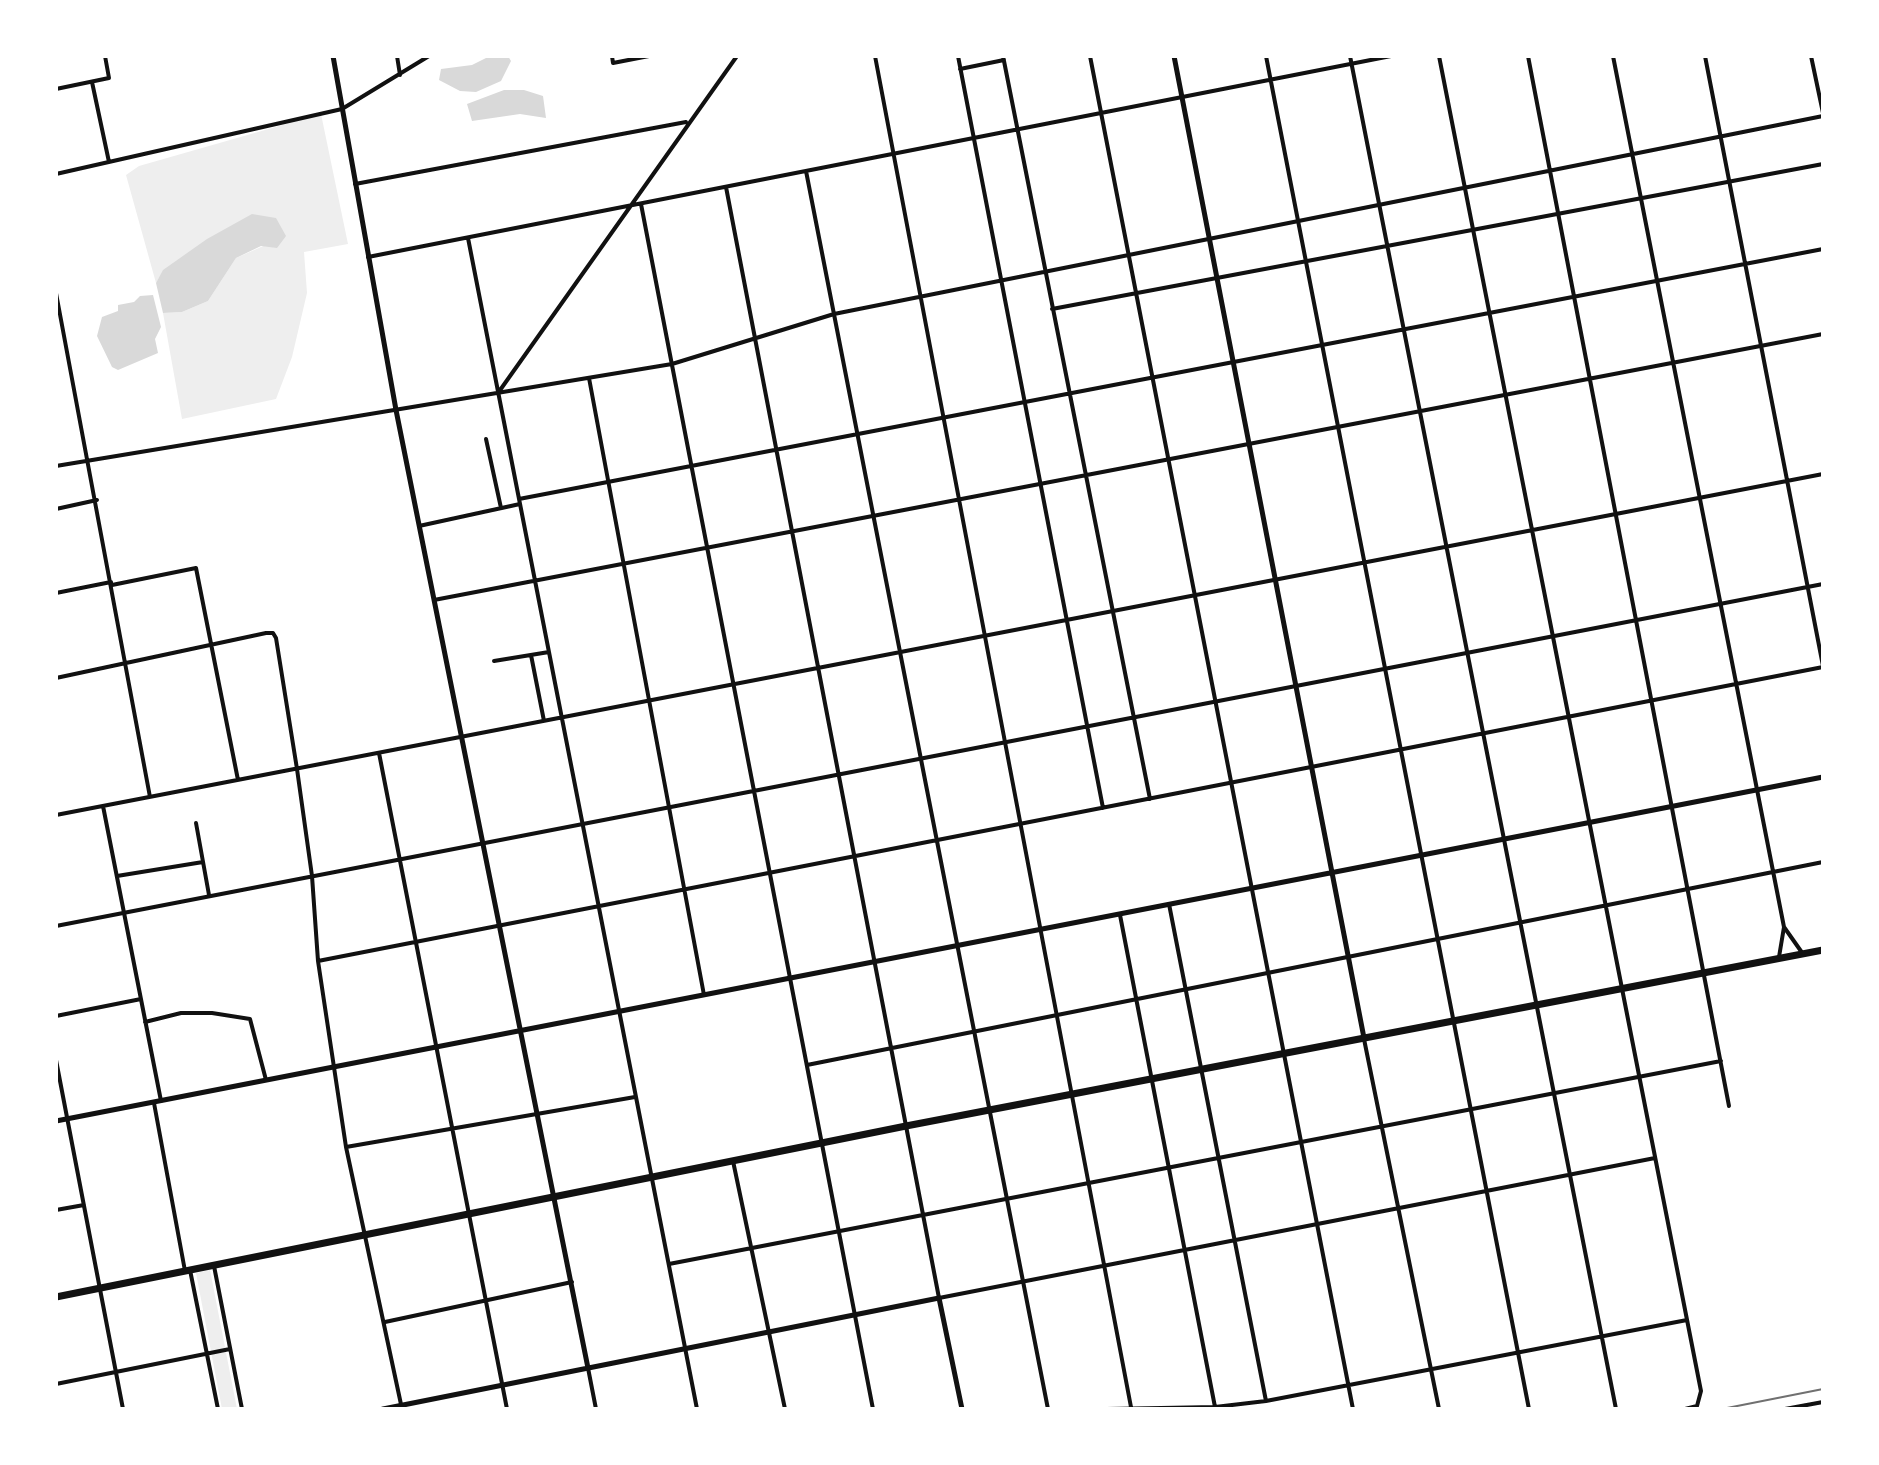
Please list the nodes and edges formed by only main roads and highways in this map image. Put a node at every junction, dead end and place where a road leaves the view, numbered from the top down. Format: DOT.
graph roads {
  1 [pos="1823,950"];
  2 [pos="56,1297"];
  1 -- 2 [label="main road"];
}
